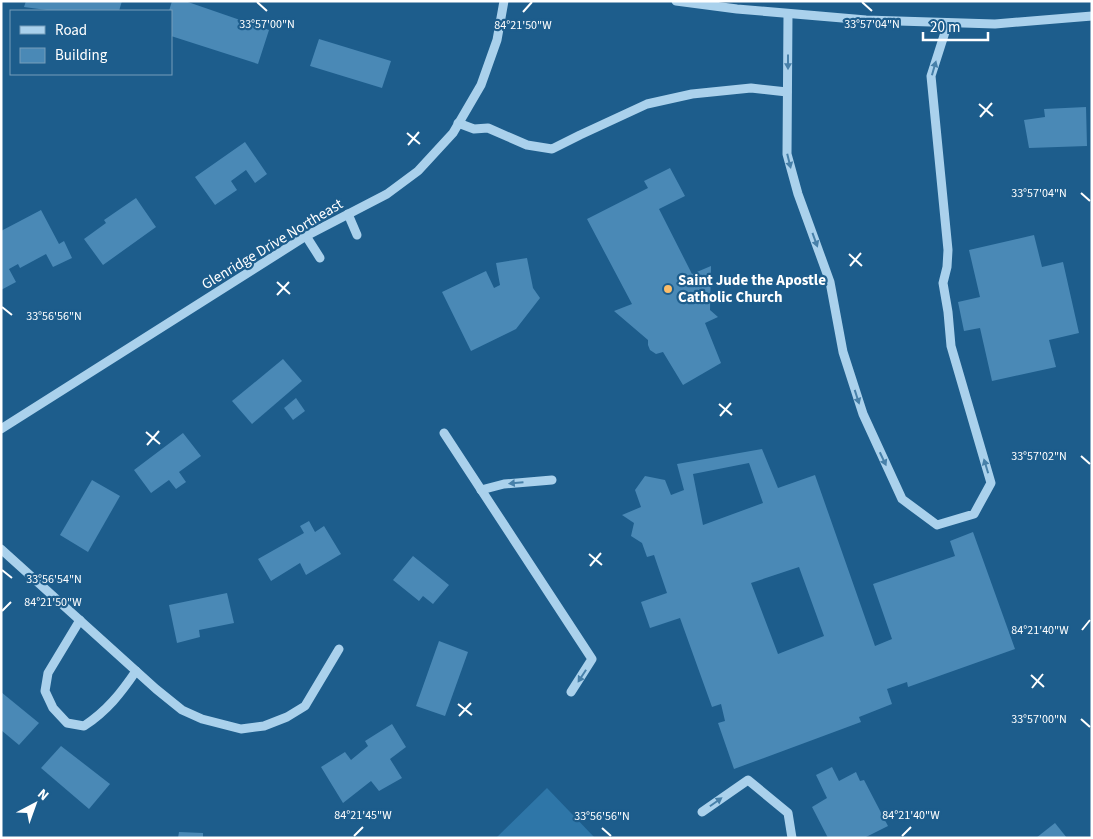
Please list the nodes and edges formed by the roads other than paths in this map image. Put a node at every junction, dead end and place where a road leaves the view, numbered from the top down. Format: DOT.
graph roads {
  1 [pos="504,1"];
  2 [pos="676,1"];
  3 [pos="743,6"];
  4 [pos="788,14"];
  5 [pos="1092,16"];
  6 [pos="948,23"];
  7 [pos="788,92"];
  8 [pos="458,123"];
  9 [pos="348,214"];
  10 [pos="357,235"];
  11 [pos="306,236"];
  12 [pos="320,258"];
  13 [pos="1,428"];
  14 [pos="444,433"];
  15 [pos="552,480"];
  16 [pos="481,490"];
  17 [pos="1,549"];
  18 [pos="80,620"];
  19 [pos="339,649"];
  20 [pos="136,671"];
  21 [pos="571,692"];
  22 [pos="702,812"];
  23 [pos="792,838"];
  1 -- 8 [label="street, Glenridge Drive Northeast"];
  2 -- 3 [label="street"];
  3 -- 4 [label="street"];
  4 -- 6 [label="street"];
  4 -- 7 [label="street, one-way"];
  5 -- 6 [label="street"];
  7 -- 6 [label="street, one-way"];
  7 -- 8 [label="street"];
  8 -- 9 [label="street, Glenridge Drive Northeast"];
  9 -- 10 [label="street"];
  9 -- 11 [label="street, Glenridge Drive Northeast"];
  11 -- 12 [label="street"];
  11 -- 13 [label="street, Glenridge Drive Northeast"];
  14 -- 16 [label="street"];
  15 -- 16 [label="street, one-way"];
  16 -- 21 [label="street, one-way"];
  17 -- 18 [label="street"];
  18 -- 20 [label="street"];
  18 -- 20 [label="street"];
  19 -- 20 [label="street"];
  22 -- 23 [label="street, one-way"];
}
